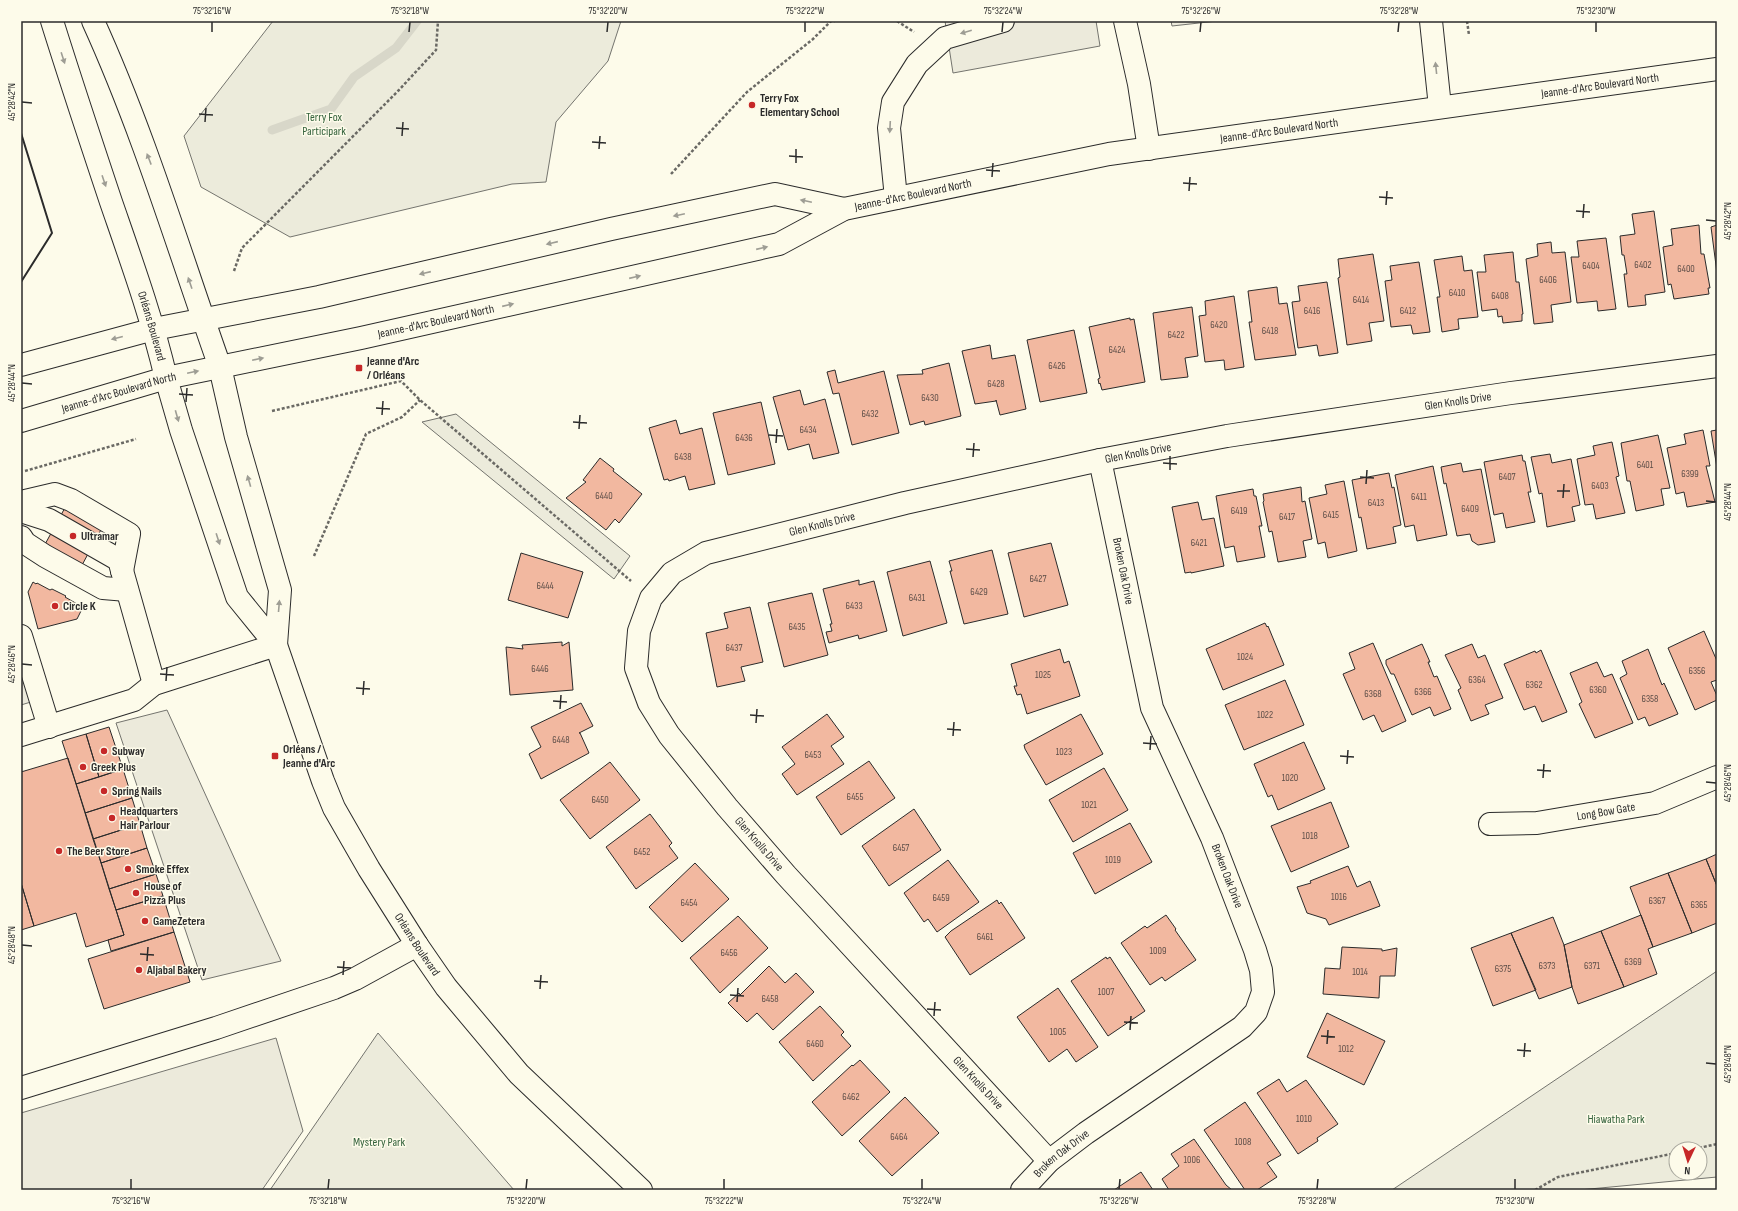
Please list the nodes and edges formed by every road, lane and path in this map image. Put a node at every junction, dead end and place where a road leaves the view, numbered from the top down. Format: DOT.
graph roads {
  1 [pos="52,21"];
  2 [pos="92,21"];
  3 [pos="438,21"];
  4 [pos="831,21"];
  5 [pos="835,21"];
  6 [pos="1004,21"];
  7 [pos="1125,21"];
  8 [pos="1431,21"];
  9 [pos="1467,21"];
  10 [pos="1469,35"];
  11 [pos="1717,69"];
  12 [pos="1440,106"];
  13 [pos="1149,149"];
  14 [pos="671,174"];
  15 [pos="896,198"];
  16 [pos="844,208"];
  17 [pos="234,271"];
  18 [pos="203,320"];
  19 [pos="154,329"];
  20 [pos="21,365"];
  21 [pos="1717,366"];
  22 [pos="220,367"];
  23 [pos="166,378"];
  24 [pos="420,400"];
  25 [pos="272,411"];
  26 [pos="21,421"];
  27 [pos="136,439"];
  28 [pos="1100,460"];
  29 [pos="21,472"];
  30 [pos="21,502"];
  31 [pos="21,511"];
  32 [pos="21,537"];
  33 [pos="314,556"];
  34 [pos="125,581"];
  35 [pos="651,598"];
  36 [pos="21,636"];
  37 [pos="276,645"];
  38 [pos="154,684"];
  39 [pos="49,727"];
  40 [pos="21,735"];
  41 [pos="1717,777"];
  42 [pos="1490,824"];
  43 [pos="417,945"];
  44 [pos="21,1088"];
  45 [pos="1668,1155"];
  46 [pos="1050,1161"];
  47 [pos="641,1190"];
  48 [pos="1022,1190"];
  49 [pos="1536,1190"];
  1 -- 19 [label="street, Orléans Boulevard, one-way"];
  18 -- 2 [label="street, Orléans Boulevard, one-way"];
  3 -- 17 [label="path"];
  4 -- 5 [label="path"];
  4 -- 14 [label="path"];
  6 -- 15 [label="street, one-way"];
  7 -- 13 [label="street"];
  12 -- 8 [label="street, one-way"];
  9 -- 10 [label="path"];
  11 -- 12 [label="street, Jeanne-d'Arc Boulevard North"];
  12 -- 13 [label="street, Jeanne-d'Arc Boulevard North"];
  13 -- 15 [label="street, Jeanne-d'Arc Boulevard North"];
  15 -- 16 [label="street, Jeanne-d'Arc Boulevard North"];
  16 -- 18 [label="street, Jeanne-d'Arc Boulevard North, one-way"];
  22 -- 16 [label="street, Jeanne-d'Arc Boulevard North, one-way"];
  18 -- 19 [label="street, Jeanne-d'Arc Boulevard North"];
  18 -- 22 [label="street, Orléans Boulevard"];
  19 -- 20 [label="street, Jeanne-d'Arc Boulevard North, one-way"];
  19 -- 23 [label="street, Orléans Boulevard"];
  21 -- 28 [label="street, Glen Knolls Drive"];
  23 -- 22 [label="street, Jeanne-d'Arc Boulevard North, one-way"];
  37 -- 22 [label="street, Orléans Boulevard, one-way"];
  23 -- 26 [label="street, Jeanne-d'Arc Boulevard North"];
  23 -- 37 [label="street, Orléans Boulevard, one-way"];
  24 -- 25 [label="path"];
  24 -- 33 [label="path"];
  24 -- 35 [label="path"];
  27 -- 29 [label="path"];
  28 -- 35 [label="street, Glen Knolls Drive"];
  28 -- 46 [label="street, Broken Oak Drive"];
  30 -- 34 [label="street"];
  31 -- 34 [label="street"];
  32 -- 34 [label="street"];
  34 -- 38 [label="street"];
  35 -- 46 [label="street, Glen Knolls Drive"];
  36 -- 39 [label="street"];
  37 -- 38 [label="street"];
  37 -- 43 [label="street, Orléans Boulevard"];
  38 -- 39 [label="street"];
  39 -- 40 [label="street"];
  41 -- 42 [label="street, Long Bow Gate"];
  43 -- 44 [label="street"];
  43 -- 47 [label="street, Orléans Boulevard"];
  45 -- 49 [label="path"];
  46 -- 48 [label="street, Broken Oak Drive"];
}
